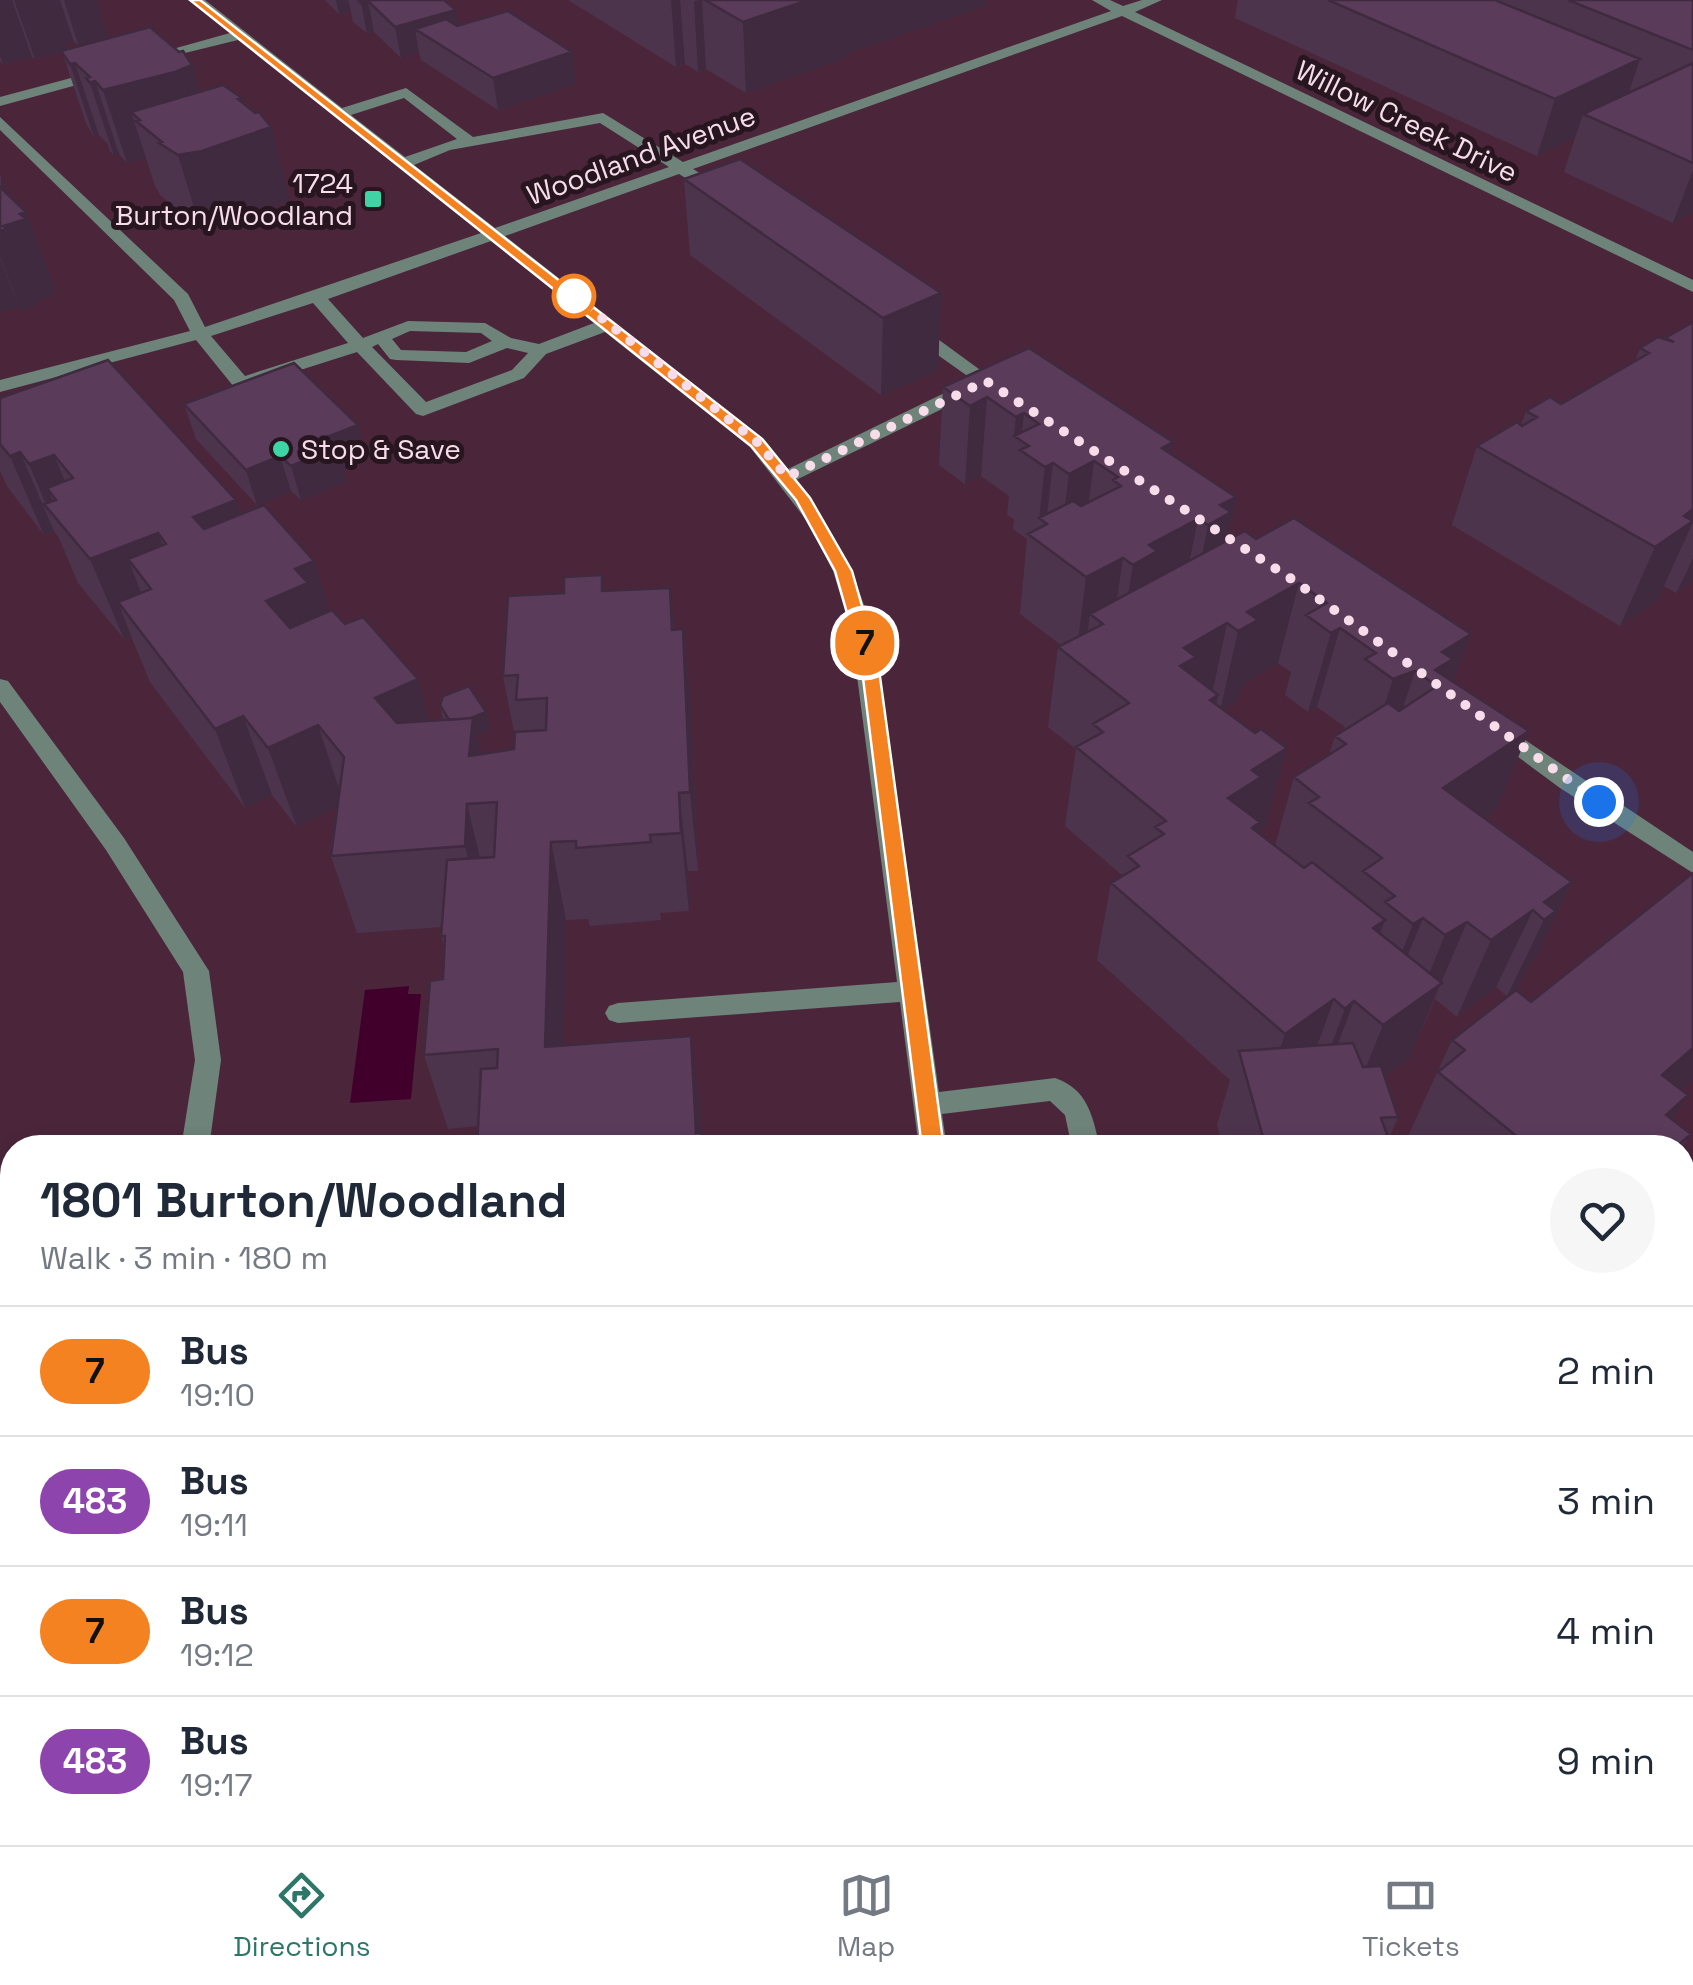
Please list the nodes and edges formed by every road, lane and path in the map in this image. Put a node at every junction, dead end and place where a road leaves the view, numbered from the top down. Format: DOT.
graph roads {
  1 [pos="196,0"];
  2 [pos="1100,0"];
  3 [pos="1155,0"];
  4 [pos="1123,12"];
  5 [pos="240,35"];
  6 [pos="126,67"];
  7 [pos="108,72"];
  8 [pos="0,102"];
  9 [pos="341,113"];
  10 [pos="0,122"];
  11 [pos="470,142"];
  12 [pos="404,162"];
  13 [pos="682,169"];
  14 [pos="743,208"];
  15 [pos="498,235"];
  16 [pos="1693,287"];
  17 [pos="316,296"];
  18 [pos="889,312"];
  19 [pos="609,324"];
  20 [pos="200,334"];
  21 [pos="382,338"];
  22 [pos="506,342"];
  23 [pos="360,345"];
  24 [pos="540,350"];
  25 [pos="986,381"];
  26 [pos="0,386"];
  27 [pos="1022,407"];
  28 [pos="787,477"];
  29 [pos="0,686"];
  30 [pos="1476,715"];
  31 [pos="1693,864"];
  32 [pos="912,991"];
  33 [pos="618,1013"];
  34 [pos="927,1104"];
  35 [pos="197,1135"];
  36 [pos="931,1135"];
  37 [pos="1083,1135"];
  1 -- 5 [label="street"];
  2 -- 4 [label="street, Willow Creek Drive"];
  3 -- 4 [label="street, Woodland Avenue"];
  4 -- 13 [label="street, Woodland Avenue"];
  4 -- 16 [label="street, Willow Creek Drive"];
  5 -- 6 [label="street"];
  5 -- 9 [label="street"];
  7 -- 8 [label="street"];
  9 -- 11 [label="street"];
  9 -- 12 [label="street"];
  10 -- 20 [label="street"];
  11 -- 12 [label="street"];
  11 -- 13 [label="street"];
  12 -- 15 [label="street"];
  13 -- 14 [label="street"];
  13 -- 15 [label="street, Woodland Avenue"];
  15 -- 17 [label="street, Woodland Avenue"];
  15 -- 19 [label="street"];
  17 -- 20 [label="street, Woodland Avenue"];
  17 -- 23 [label="street"];
  18 -- 25 [label="street"];
  19 -- 24 [label="street"];
  19 -- 28 [label="street"];
  20 -- 23 [label="street"];
  20 -- 26 [label="street, Woodland Avenue"];
  21 -- 22 [label="street"];
  21 -- 22 [label="street"];
  21 -- 23 [label="street"];
  22 -- 24 [label="street"];
  23 -- 24 [label="street"];
  25 -- 27 [label="street"];
  25 -- 28 [label="street"];
  28 -- 32 [label="street"];
  29 -- 35 [label="street"];
  30 -- 31 [label="street"];
  32 -- 33 [label="street"];
  32 -- 34 [label="street"];
  34 -- 36 [label="street"];
  34 -- 37 [label="street"];
}
